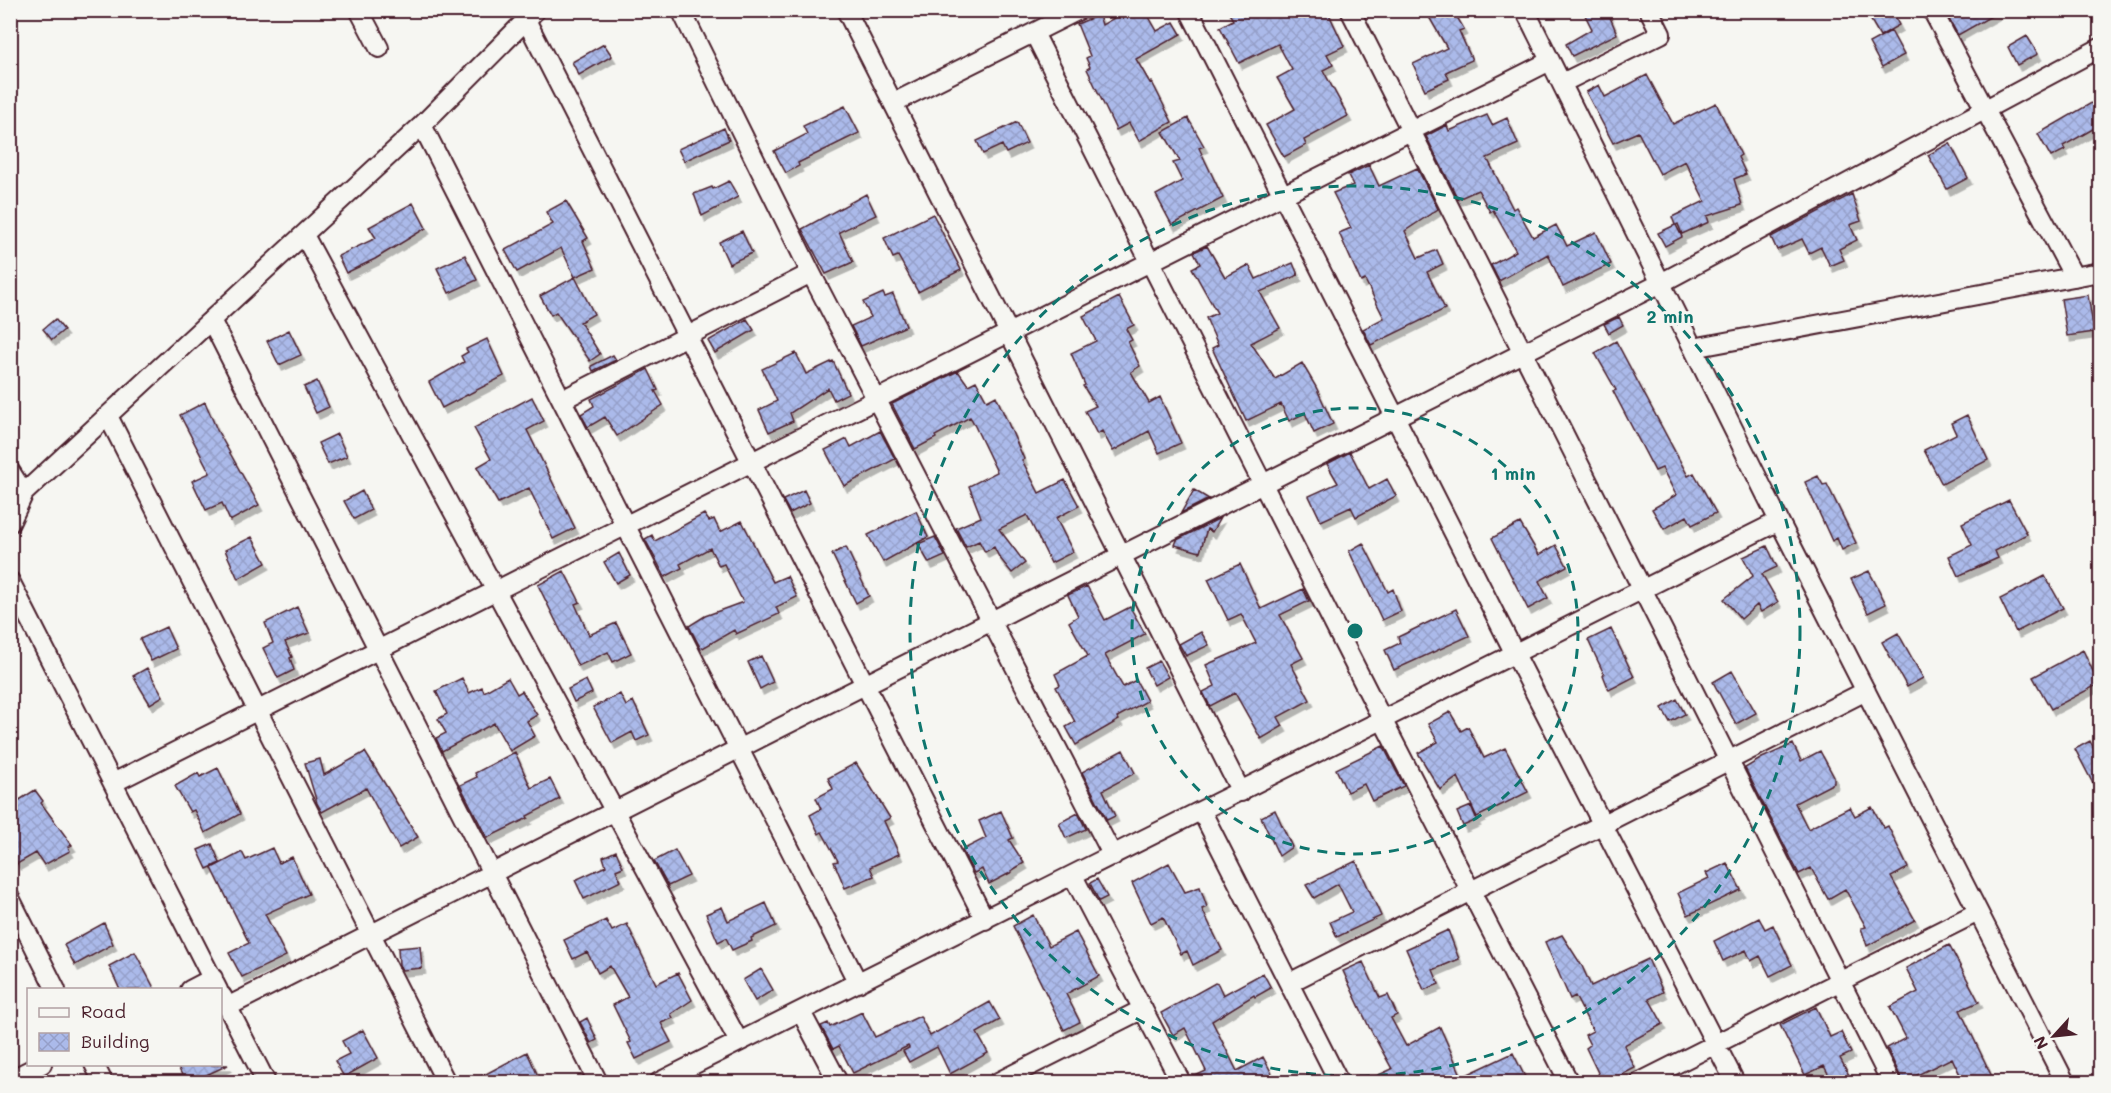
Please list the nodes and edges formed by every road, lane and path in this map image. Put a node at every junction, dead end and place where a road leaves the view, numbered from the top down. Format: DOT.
graph roads {
  1 [pos="359,10"];
  2 [pos="681,10"];
  3 [pos="846,10"];
  4 [pos="1079,10"];
  5 [pos="1189,10"];
  6 [pos="1350,10"];
  7 [pos="1525,10"];
  8 [pos="1648,10"];
  9 [pos="1932,10"];
  10 [pos="528,14"];
  11 [pos="1034,33"];
  12 [pos="379,48"];
  13 [pos="2100,48"];
  14 [pos="1550,61"];
  15 [pos="1562,83"];
  16 [pos="893,103"];
  17 [pos="1985,110"];
  18 [pos="422,125"];
  19 [pos="1411,131"];
  20 [pos="1282,196"];
  21 [pos="304,235"];
  22 [pos="1150,262"];
  23 [pos="2100,272"];
  24 [pos="812,273"];
  25 [pos="2074,277"];
  26 [pos="1661,283"];
  27 [pos="211,320"];
  28 [pos="1009,333"];
  29 [pos="687,336"];
  30 [pos="1693,348"];
  31 [pos="1524,353"];
  32 [pos="876,399"];
  33 [pos="562,400"];
  34 [pos="108,416"];
  35 [pos="1395,418"];
  36 [pos="751,462"];
  37 [pos="10,471"];
  38 [pos="1263,484"];
  39 [pos="24,493"];
  40 [pos="1779,521"];
  41 [pos="10,523"];
  42 [pos="625,525"];
  43 [pos="1122,555"];
  44 [pos="10,581"];
  45 [pos="496,590"];
  46 [pos="1643,590"];
  47 [pos="992,621"];
  48 [pos="378,650"];
  49 [pos="1515,654"];
  50 [pos="865,685"];
  51 [pos="1866,691"];
  52 [pos="258,711"];
  53 [pos="1383,721"];
  54 [pos="739,749"];
  55 [pos="1729,760"];
  56 [pos="113,783"];
  57 [pos="1241,792"];
  58 [pos="615,811"];
  59 [pos="1202,812"];
  60 [pos="1602,825"];
  61 [pos="1113,856"];
  62 [pos="492,873"];
  63 [pos="1073,876"];
  64 [pos="1471,891"];
  65 [pos="10,898"];
  66 [pos="1978,912"];
  67 [pos="985,920"];
  68 [pos="370,934"];
  69 [pos="1840,982"];
  70 [pos="858,983"];
  71 [pos="1289,983"];
  72 [pos="55,988"];
  73 [pos="218,988"];
  74 [pos="222,991"];
  75 [pos="222,996"];
  76 [pos="1143,1009"];
  77 [pos="801,1012"];
  78 [pos="739,1042"];
  79 [pos="1715,1045"];
  80 [pos="40,1066"];
  81 [pos="94,1066"];
  82 [pos="10,1080"];
  83 [pos="103,1083"];
  84 [pos="266,1083"];
  85 [pos="446,1083"];
  86 [pos="598,1083"];
  87 [pos="659,1083"];
  88 [pos="838,1083"];
  89 [pos="998,1083"];
  90 [pos="1181,1083"];
  91 [pos="1339,1083"];
  92 [pos="1569,1083"];
  93 [pos="1640,1083"];
  94 [pos="1735,1083"];
  95 [pos="1891,1083"];
  96 [pos="2065,1083"];
  1 -- 12 [label="street"];
  2 -- 24 [label="street"];
  3 -- 16 [label="street"];
  4 -- 11 [label="street"];
  5 -- 20 [label="street"];
  6 -- 19 [label="street"];
  7 -- 14 [label="street"];
  8 -- 15 [label="street"];
  9 -- 17 [label="street"];
  10 -- 18 [label="street"];
  10 -- 29 [label="street"];
  11 -- 16 [label="street"];
  11 -- 22 [label="street"];
  13 -- 17 [label="street"];
  14 -- 15 [label="street"];
  14 -- 19 [label="street"];
  15 -- 26 [label="street"];
  16 -- 28 [label="street"];
  17 -- 25 [label="street"];
  17 -- 26 [label="street"];
  18 -- 21 [label="street"];
  18 -- 33 [label="street"];
  19 -- 20 [label="street"];
  19 -- 31 [label="street"];
  20 -- 22 [label="street"];
  20 -- 35 [label="street"];
  21 -- 27 [label="street"];
  21 -- 45 [label="street"];
  22 -- 28 [label="street"];
  22 -- 38 [label="street"];
  23 -- 25 [label="street"];
  24 -- 29 [label="street"];
  24 -- 32 [label="street"];
  25 -- 30 [label="street"];
  26 -- 30 [label="street"];
  26 -- 31 [label="street"];
  27 -- 34 [label="street"];
  27 -- 48 [label="street"];
  28 -- 32 [label="street"];
  28 -- 43 [label="street"];
  29 -- 33 [label="street"];
  29 -- 36 [label="street"];
  30 -- 40 [label="street"];
  31 -- 35 [label="street"];
  31 -- 46 [label="street"];
  32 -- 36 [label="street"];
  32 -- 47 [label="street"];
  33 -- 42 [label="street"];
  34 -- 39 [label="street"];
  34 -- 52 [label="street"];
  35 -- 38 [label="street"];
  35 -- 49 [label="street"];
  36 -- 42 [label="street"];
  36 -- 50 [label="street"];
  37 -- 39 [label="street"];
  38 -- 43 [label="street"];
  38 -- 53 [label="street"];
  39 -- 41 [label="street"];
  40 -- 46 [label="street"];
  40 -- 51 [label="street"];
  42 -- 45 [label="street"];
  42 -- 54 [label="street"];
  43 -- 47 [label="street"];
  43 -- 57 [label="street"];
  44 -- 56 [label="street"];
  45 -- 48 [label="street"];
  45 -- 58 [label="street"];
  46 -- 49 [label="street"];
  46 -- 55 [label="street"];
  47 -- 50 [label="street"];
  47 -- 61 [label="street"];
  48 -- 52 [label="street"];
  48 -- 62 [label="street"];
  49 -- 53 [label="street"];
  49 -- 60 [label="street"];
  50 -- 54 [label="street"];
  50 -- 67 [label="street"];
  51 -- 55 [label="street"];
  51 -- 66 [label="street"];
  52 -- 56 [label="street"];
  52 -- 68 [label="street"];
  53 -- 57 [label="street"];
  53 -- 64 [label="street"];
  54 -- 58 [label="street"];
  54 -- 70 [label="street"];
  55 -- 60 [label="street"];
  55 -- 69 [label="street"];
  56 -- 73 [label="street"];
  57 -- 59 [label="street"];
  58 -- 62 [label="street"];
  58 -- 78 [label="street"];
  59 -- 61 [label="street"];
  59 -- 71 [label="street"];
  60 -- 64 [label="street"];
  60 -- 79 [label="street"];
  61 -- 63 [label="street"];
  62 -- 68 [label="street"];
  62 -- 86 [label="street"];
  63 -- 67 [label="street"];
  63 -- 76 [label="street"];
  64 -- 71 [label="street"];
  64 -- 92 [label="street"];
  65 -- 72 [label="street"];
  66 -- 69 [label="street"];
  66 -- 96 [label="street"];
  67 -- 70 [label="street"];
  68 -- 74 [label="street"];
  68 -- 85 [label="street"];
  69 -- 79 [label="street"];
  69 -- 95 [label="street"];
  70 -- 77 [label="street"];
  71 -- 91 [label="street"];
  75 -- 84 [label="street"];
  76 -- 89 [label="street"];
  76 -- 90 [label="street"];
  77 -- 78 [label="street"];
  77 -- 88 [label="street"];
  78 -- 87 [label="street"];
  79 -- 93 [label="street"];
  79 -- 94 [label="street"];
  80 -- 82 [label="street"];
  81 -- 83 [label="street"];
}
